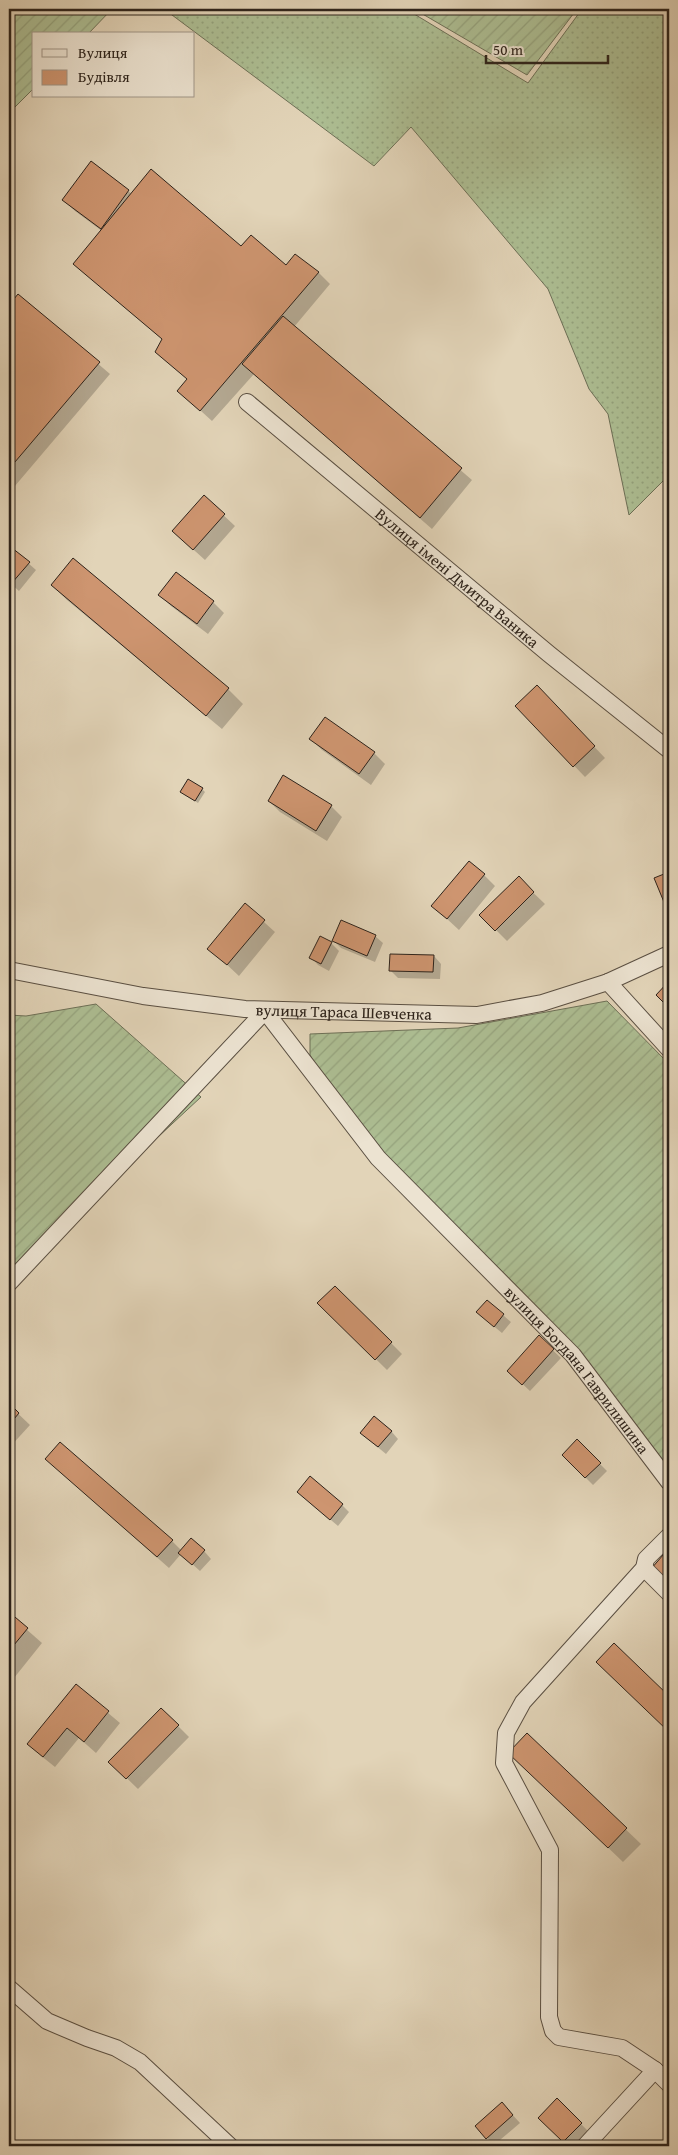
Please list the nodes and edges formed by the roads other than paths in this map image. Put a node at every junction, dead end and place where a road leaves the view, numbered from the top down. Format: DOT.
graph roads {
  1 [pos="247,402"];
  2 [pos="669,750"];
  3 [pos="669,954"];
  4 [pos="9,970"];
  5 [pos="608,982"];
  6 [pos="669,1049"];
  7 [pos="9,1283"];
  8 [pos="669,1482"];
  9 [pos="669,1536"];
  10 [pos="644,1568"];
  11 [pos="669,1593"];
  12 [pos="9,1988"];
  13 [pos="655,2070"];
  14 [pos="669,2084"];
  15 [pos="230,2146"];
  16 [pos="585,2146"];
  1 -- 2 [label="street, Вулиця імені Дмитра Ваника"];
  3 -- 5 [label="street, вулиця Тараса Шевченка"];
  4 -- 5 [label="street, вулиця Тараса Шевченка"];
  5 -- 6 [label="street"];
  7 -- 8 [label="street, вулиця Богдана Гаврилишина"];
  9 -- 10 [label="street"];
  10 -- 11 [label="street"];
  10 -- 13 [label="street"];
  12 -- 15 [label="street"];
  13 -- 14 [label="street"];
  13 -- 16 [label="street"];
}
